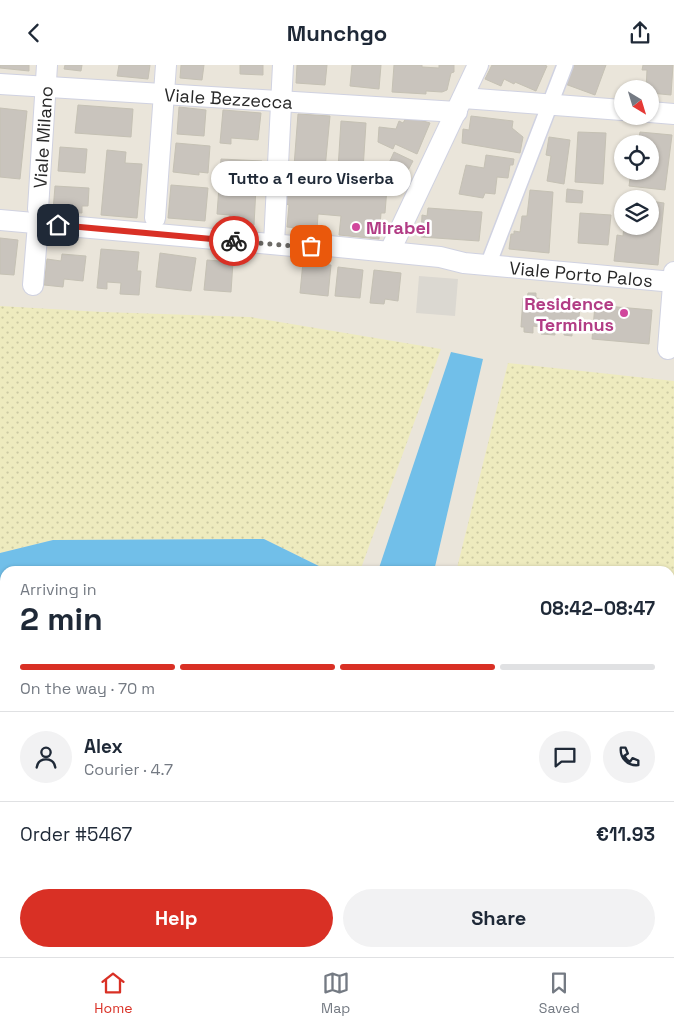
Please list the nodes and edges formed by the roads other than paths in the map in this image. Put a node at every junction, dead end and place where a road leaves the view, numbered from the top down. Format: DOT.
graph roads {
  1 [pos="47,65"];
  2 [pos="166,65"];
  3 [pos="283,65"];
  4 [pos="478,65"];
  5 [pos="565,65"];
  6 [pos="0,83"];
  7 [pos="46,87"];
  8 [pos="165,94"];
  9 [pos="281,101"];
  10 [pos="460,105"];
  11 [pos="549,105"];
  12 [pos="614,109"];
  13 [pos="659,113"];
  14 [pos="674,114"];
  15 [pos="38,217"];
  16 [pos="155,218"];
  17 [pos="0,220"];
  18 [pos="274,245"];
  19 [pos="390,251"];
  20 [pos="488,265"];
  21 [pos="674,279"];
  22 [pos="33,285"];
  23 [pos="668,349"];
  1 -- 7 [label="street, Viale Milano"];
  2 -- 8 [label="street"];
  3 -- 9 [label="street"];
  4 -- 10 [label="street"];
  5 -- 11 [label="street"];
  6 -- 7 [label="street, Viale Bezzecca"];
  7 -- 8 [label="street, Viale Bezzecca"];
  7 -- 15 [label="street, Viale Milano"];
  8 -- 9 [label="street, Viale Bezzecca"];
  8 -- 16 [label="street"];
  9 -- 10 [label="street, Viale Bezzecca"];
  9 -- 18 [label="street"];
  10 -- 11 [label="street, Viale Bezzecca"];
  10 -- 19 [label="street"];
  11 -- 12 [label="street, Viale Bezzecca"];
  11 -- 20 [label="street"];
  13 -- 14 [label="street"];
  15 -- 17 [label="street, Viale Porto Palos"];
  15 -- 18 [label="street, Viale Porto Palos"];
  15 -- 22 [label="street, Viale Milano"];
  18 -- 19 [label="street, Viale Porto Palos"];
  19 -- 20 [label="street, Viale Porto Palos"];
  20 -- 21 [label="street, Viale Porto Palos"];
  21 -- 23 [label="street"];
}
